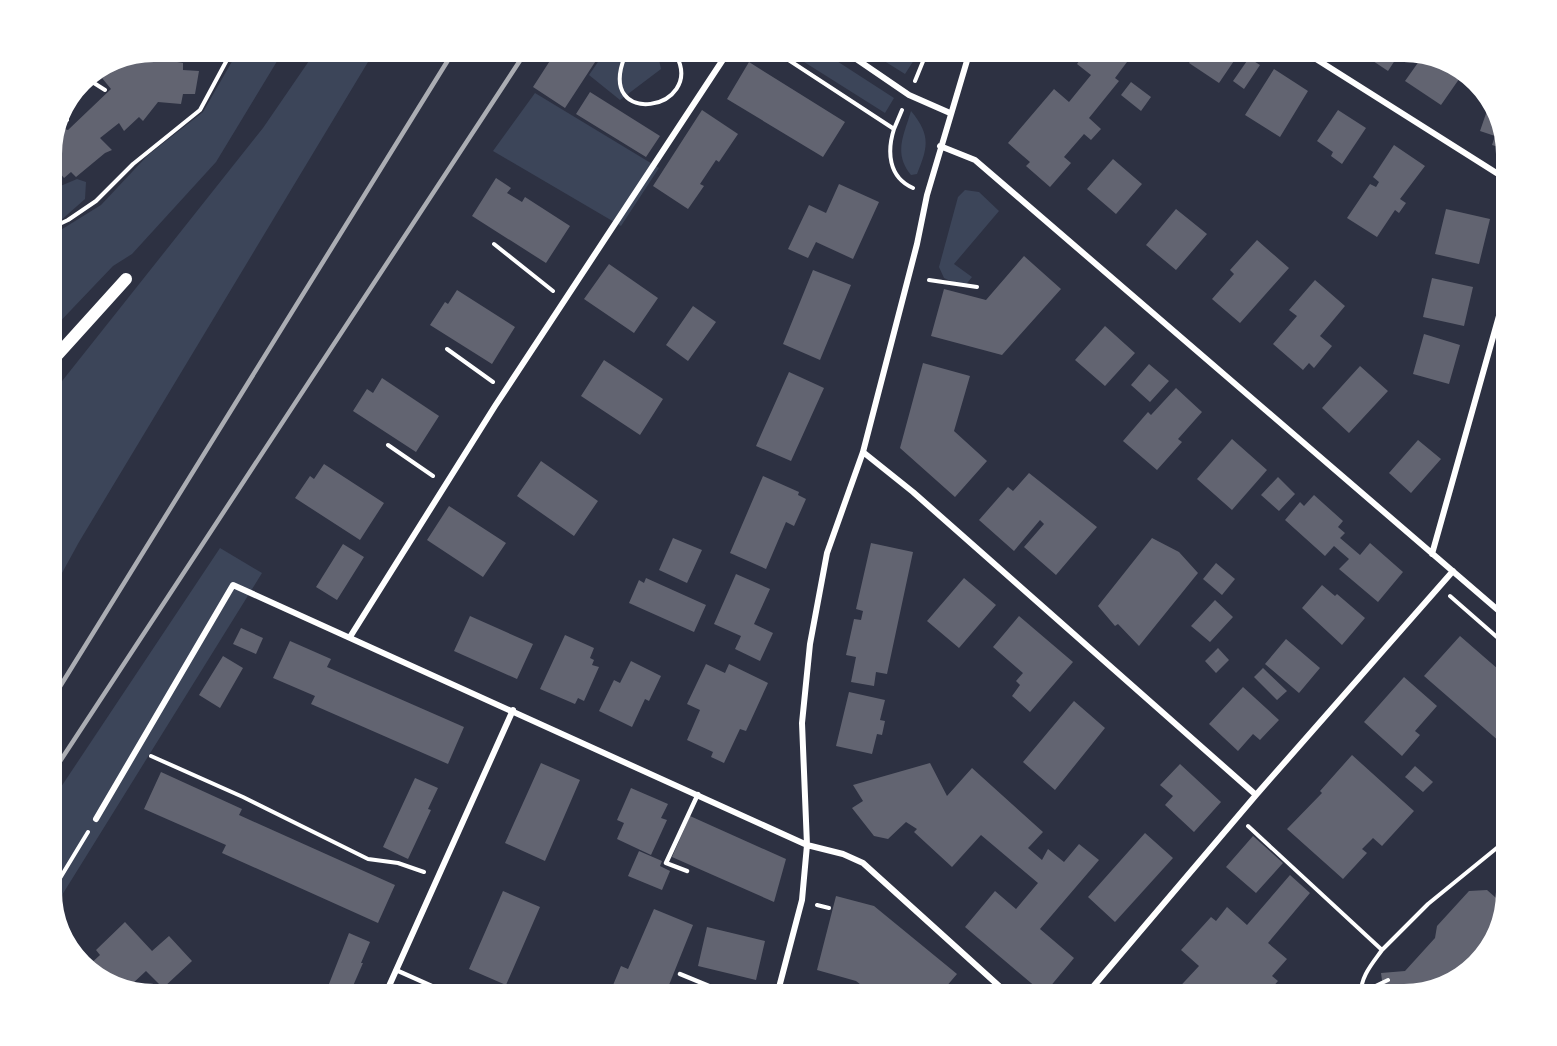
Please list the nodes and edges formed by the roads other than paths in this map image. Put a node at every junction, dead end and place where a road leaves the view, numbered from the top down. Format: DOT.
graph roads {
  1 [pos="722,61"];
  2 [pos="859,61"];
  3 [pos="967,61"];
  4 [pos="1319,61"];
  5 [pos="950,113"];
  6 [pos="940,146"];
  7 [pos="1496,173"];
  8 [pos="126,279"];
  9 [pos="1496,327"];
  10 [pos="62,350"];
  11 [pos="862,452"];
  12 [pos="1432,554"];
  13 [pos="1453,571"];
  14 [pos="1496,608"];
  15 [pos="350,637"];
  16 [pos="513,710"];
  17 [pos="698,794"];
  18 [pos="1256,795"];
  19 [pos="96,819"];
  20 [pos="807,845"];
  21 [pos="687,871"];
  22 [pos="396,970"];
  23 [pos="680,974"];
  24 [pos="390,984"];
  25 [pos="427,984"];
  26 [pos="704,984"];
  27 [pos="780,984"];
  28 [pos="997,984"];
  29 [pos="1096,984"];
  1 -- 15 [label="street"];
  2 -- 5 [label="street"];
  3 -- 5 [label="street"];
  4 -- 7 [label="street"];
  5 -- 6 [label="street"];
  6 -- 11 [label="street"];
  6 -- 12 [label="street"];
  8 -- 10 [label="main road"];
  9 -- 12 [label="street"];
  11 -- 18 [label="street"];
  11 -- 20 [label="street"];
  12 -- 13 [label="street"];
  13 -- 14 [label="street"];
  13 -- 18 [label="street"];
  15 -- 16 [label="street"];
  15 -- 19 [label="street"];
  16 -- 17 [label="street"];
  16 -- 22 [label="street"];
  17 -- 20 [label="street"];
  17 -- 21 [label="lane"];
  18 -- 29 [label="street"];
  20 -- 27 [label="street"];
  20 -- 28 [label="street"];
  22 -- 24 [label="street"];
  22 -- 25 [label="lane"];
  23 -- 26 [label="lane"];
}
